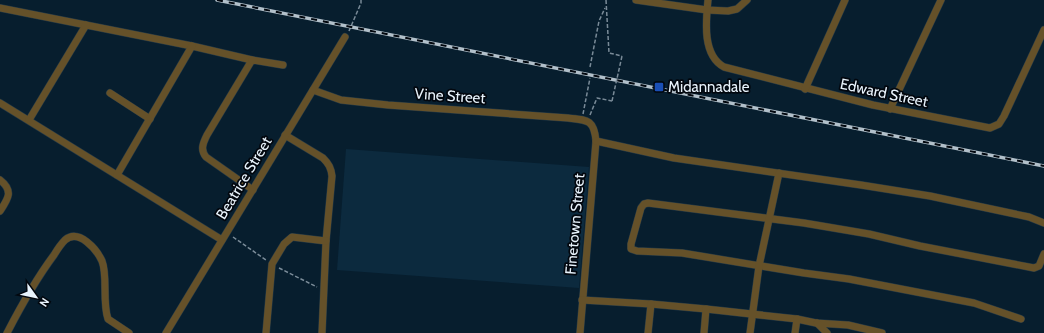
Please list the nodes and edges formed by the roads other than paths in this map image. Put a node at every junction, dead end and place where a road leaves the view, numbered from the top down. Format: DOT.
graph roads {
  1 [pos="636,0"];
  2 [pos="708,0"];
  3 [pos="747,0"];
  4 [pos="845,0"];
  5 [pos="941,0"];
  6 [pos="0,8"];
  7 [pos="707,10"];
  8 [pos="86,25"];
  9 [pos="1044,30"];
  10 [pos="345,37"];
  11 [pos="192,46"];
  12 [pos="252,60"];
  13 [pos="283,65"];
  14 [pos="805,89"];
  15 [pos="313,90"];
  16 [pos="110,93"];
  17 [pos="0,103"];
  18 [pos="890,109"];
  19 [pos="150,119"];
  20 [pos="29,120"];
  21 [pos="585,120"];
  22 [pos="285,136"];
  23 [pos="596,141"];
  24 [pos="779,173"];
  25 [pos="117,175"];
  26 [pos="0,180"];
  27 [pos="253,190"];
  28 [pos="0,211"];
  29 [pos="770,219"];
  30 [pos="1044,223"];
  31 [pos="222,240"];
  32 [pos="326,241"];
  33 [pos="1044,254"];
  34 [pos="759,266"];
  35 [pos="582,300"];
  36 [pos="651,304"];
  37 [pos="706,309"];
  38 [pos="753,315"];
  39 [pos="1021,319"];
  40 [pos="797,320"];
  41 [pos="816,323"];
  42 [pos="7,333"];
  43 [pos="129,333"];
  44 [pos="166,333"];
  45 [pos="266,333"];
  46 [pos="322,333"];
  47 [pos="580,333"];
  48 [pos="648,333"];
  49 [pos="704,333"];
  50 [pos="750,333"];
  51 [pos="795,333"];
  52 [pos="827,333"];
  53 [pos="882,333"];
  1 -- 7 [label="street"];
  2 -- 7 [label="street, Edward Street"];
  3 -- 7 [label="street"];
  4 -- 14 [label="street"];
  5 -- 18 [label="street"];
  6 -- 8 [label="street"];
  7 -- 14 [label="street, Edward Street"];
  8 -- 11 [label="street"];
  8 -- 20 [label="street"];
  9 -- 18 [label="street, Edward Street"];
  10 -- 15 [label="street, Beatrice Street"];
  11 -- 12 [label="street"];
  11 -- 19 [label="street"];
  12 -- 13 [label="street"];
  12 -- 27 [label="street"];
  14 -- 18 [label="street, Edward Street"];
  15 -- 21 [label="street, Vine Street"];
  15 -- 22 [label="street, Beatrice Street"];
  16 -- 19 [label="street"];
  17 -- 20 [label="street"];
  19 -- 25 [label="street"];
  20 -- 25 [label="street"];
  21 -- 23 [label="street, Finetown Street"];
  22 -- 27 [label="street, Beatrice Street"];
  22 -- 32 [label="street"];
  23 -- 24 [label="street"];
  23 -- 35 [label="street, Finetown Street"];
  24 -- 29 [label="street"];
  24 -- 30 [label="street"];
  25 -- 31 [label="street"];
  26 -- 28 [label="street"];
  27 -- 31 [label="street, Beatrice Street"];
  29 -- 33 [label="street"];
  29 -- 34 [label="street"];
  29 -- 34 [label="street"];
  31 -- 44 [label="street, Beatrice Street"];
  32 -- 45 [label="street"];
  32 -- 46 [label="street"];
  34 -- 38 [label="street"];
  34 -- 39 [label="street"];
  35 -- 36 [label="street"];
  35 -- 47 [label="street, Finetown Street"];
  36 -- 37 [label="street"];
  36 -- 48 [label="street"];
  37 -- 38 [label="street"];
  37 -- 49 [label="street"];
  38 -- 40 [label="street"];
  38 -- 50 [label="street"];
  40 -- 41 [label="street"];
  40 -- 51 [label="street"];
  41 -- 52 [label="street"];
  41 -- 53 [label="street"];
  42 -- 43 [label="street"];
}
